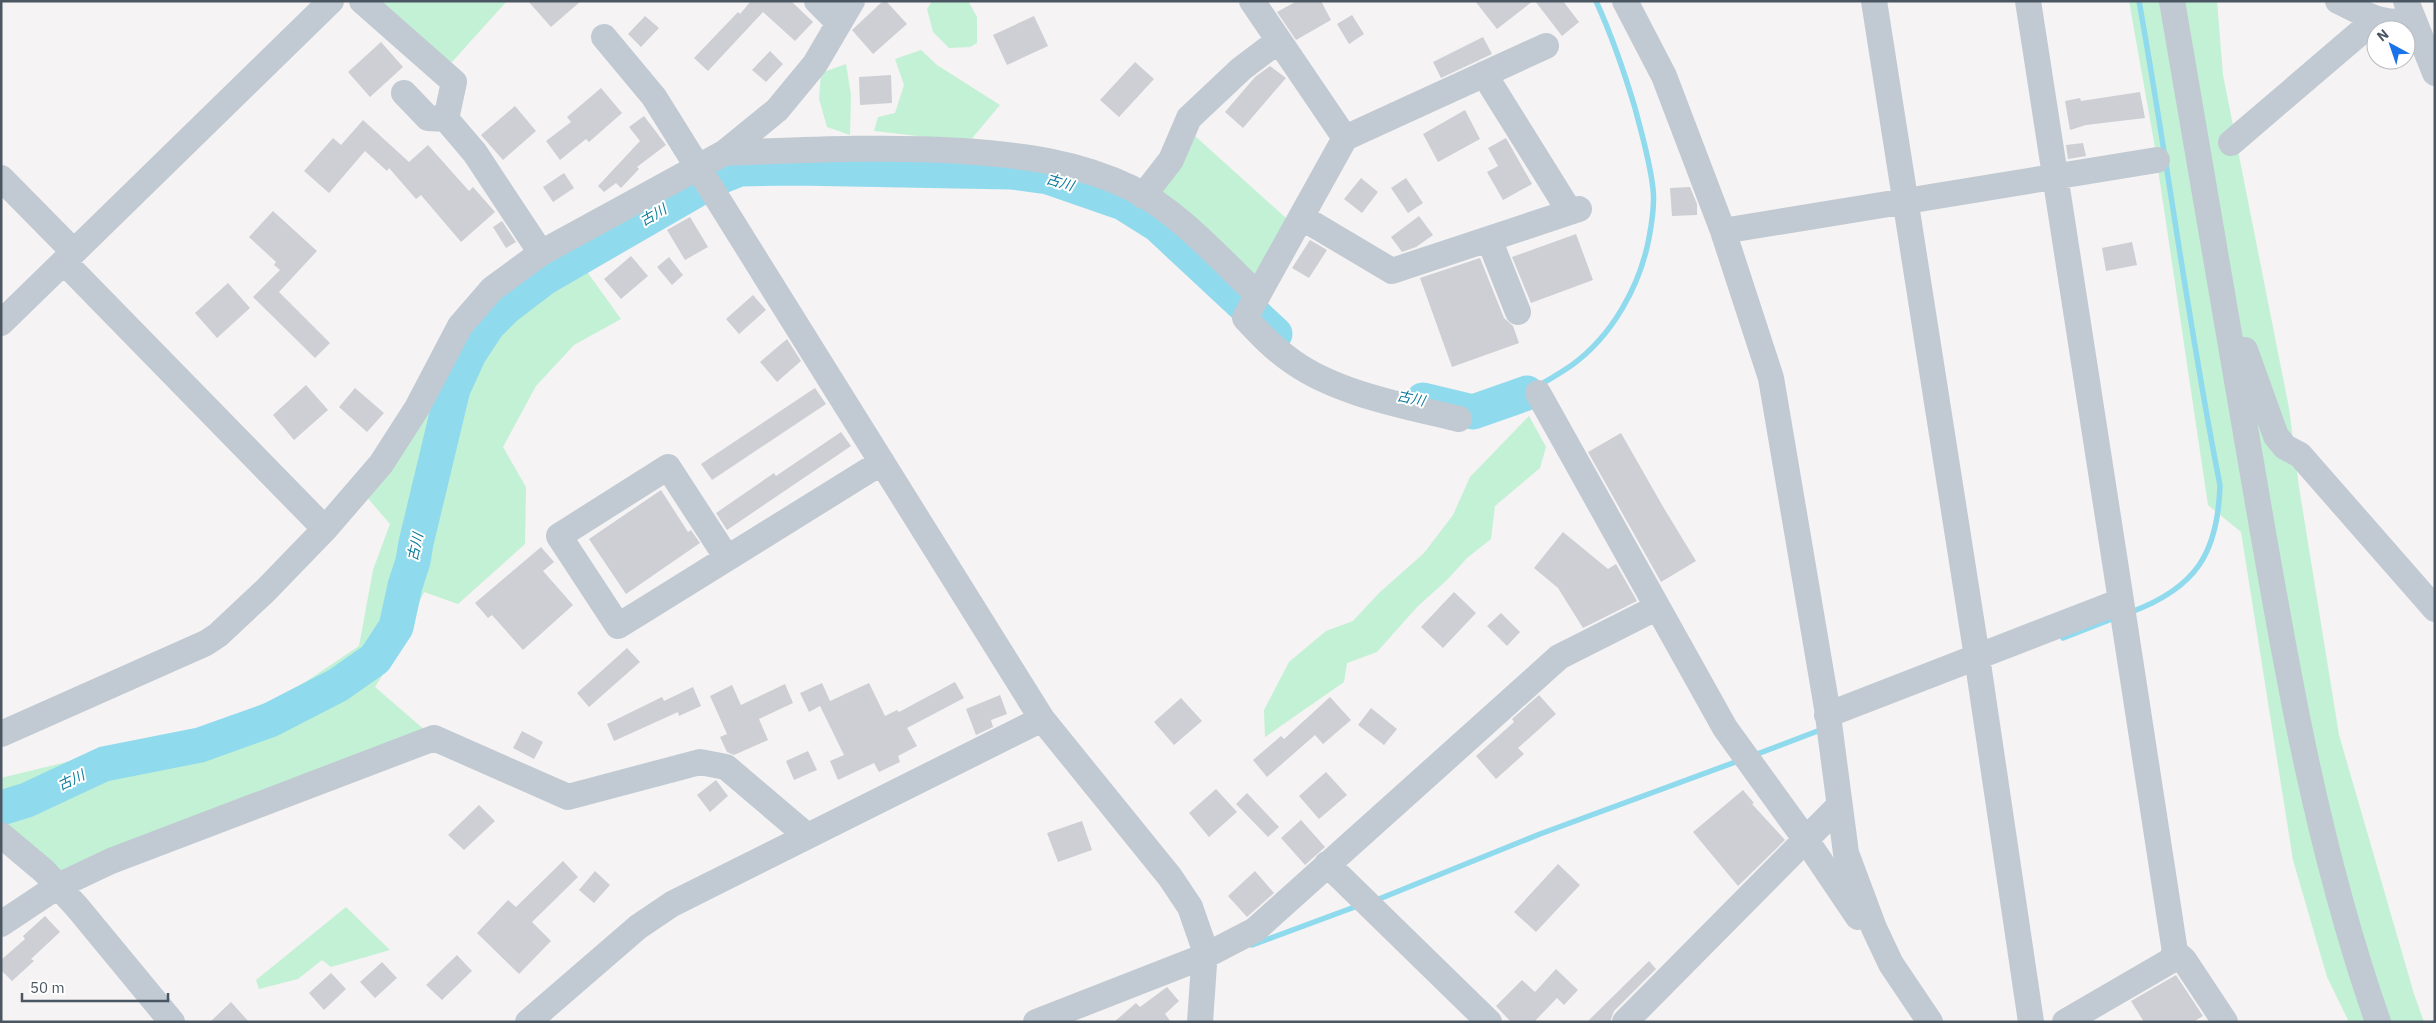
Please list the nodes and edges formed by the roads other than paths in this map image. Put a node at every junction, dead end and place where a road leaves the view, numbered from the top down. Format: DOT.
graph roads {
  1 [pos="362,1"];
  2 [pos="817,1"];
  3 [pos="1252,1"];
  4 [pos="1625,1"];
  5 [pos="1874,1"];
  6 [pos="2028,1"];
  7 [pos="2172,1"];
  8 [pos="2338,1"];
  9 [pos="325,3"];
  10 [pos="2410,11"];
  11 [pos="845,12"];
  12 [pos="2376,19"];
  13 [pos="604,37"];
  14 [pos="1278,40"];
  15 [pos="1546,46"];
  16 [pos="2435,73"];
  17 [pos="1484,74"];
  18 [pos="404,93"];
  19 [pos="446,119"];
  20 [pos="1345,138"];
  21 [pos="2231,143"];
  22 [pos="724,152"];
  23 [pos="2157,160"];
  24 [pos="698,167"];
  25 [pos="1,178"];
  26 [pos="2056,178"];
  27 [pos="1143,196"];
  28 [pos="1906,201"];
  29 [pos="1301,217"];
  30 [pos="1723,231"];
  31 [pos="1489,239"];
  32 [pos="540,253"];
  33 [pos="69,257"];
  34 [pos="1258,295"];
  35 [pos="1518,312"];
  36 [pos="1,323"];
  37 [pos="2228,324"];
  38 [pos="1538,394"];
  39 [pos="1458,419"];
  40 [pos="882,462"];
  41 [pos="325,529"];
  42 [pos="727,558"];
  43 [pos="1656,608"];
  44 [pos="2435,609"];
  45 [pos="2123,612"];
  46 [pos="1979,667"];
  47 [pos="1042,719"];
  48 [pos="1828,724"];
  49 [pos="1,734"];
  50 [pos="1839,806"];
  51 [pos="1,834"];
  52 [pos="806,835"];
  53 [pos="1806,840"];
  54 [pos="1327,864"];
  55 [pos="58,886"];
  56 [pos="1,924"];
  57 [pos="2175,952"];
  58 [pos="1205,956"];
  59 [pos="1891,964"];
  60 [pos="1047,1020"];
  61 [pos="172,1022"];
  62 [pos="528,1022"];
  63 [pos="1200,1022"];
  64 [pos="1489,1022"];
  65 [pos="1625,1022"];
  66 [pos="1930,1022"];
  67 [pos="2031,1022"];
  68 [pos="2065,1022"];
  69 [pos="2225,1022"];
  70 [pos="2378,1022"];
  1 -- 19 [label="street"];
  2 -- 11 [label="street"];
  3 -- 14 [label="street"];
  4 -- 30 [label="street"];
  5 -- 28 [label="street"];
  6 -- 26 [label="street"];
  7 -- 37 [label="street"];
  8 -- 12 [label="street"];
  9 -- 33 [label="street"];
  10 -- 12 [label="street"];
  10 -- 16 [label="street"];
  11 -- 22 [label="street"];
  12 -- 21 [label="street"];
  13 -- 24 [label="street"];
  14 -- 20 [label="street"];
  14 -- 27 [label="street"];
  15 -- 17 [label="street"];
  17 -- 20 [label="street"];
  17 -- 31 [label="street"];
  18 -- 19 [label="street"];
  19 -- 32 [label="street"];
  20 -- 29 [label="street"];
  22 -- 24 [label="street"];
  22 -- 27 [label="street"];
  23 -- 26 [label="street"];
  24 -- 32 [label="street"];
  24 -- 40 [label="street"];
  25 -- 33 [label="street"];
  26 -- 28 [label="street"];
  26 -- 45 [label="street"];
  27 -- 34 [label="street"];
  28 -- 30 [label="street"];
  28 -- 46 [label="street"];
  29 -- 31 [label="street"];
  29 -- 34 [label="street"];
  30 -- 48 [label="street"];
  31 -- 35 [label="street"];
  32 -- 41 [label="street"];
  33 -- 36 [label="street"];
  33 -- 41 [label="street"];
  34 -- 39 [label="street"];
  37 -- 44 [label="street"];
  37 -- 70 [label="street"];
  38 -- 43 [label="street"];
  40 -- 42 [label="street"];
  40 -- 47 [label="street"];
  41 -- 49 [label="street"];
  42 -- 42 [label="street"];
  43 -- 53 [label="street"];
  43 -- 54 [label="street"];
  45 -- 46 [label="street"];
  45 -- 57 [label="street"];
  46 -- 48 [label="street"];
  46 -- 67 [label="street"];
  47 -- 52 [label="street"];
  47 -- 58 [label="street"];
  48 -- 50 [label="street"];
  50 -- 53 [label="street"];
  50 -- 59 [label="street"];
  51 -- 55 [label="street"];
  52 -- 55 [label="street"];
  52 -- 62 [label="street"];
  53 -- 59 [label="street"];
  53 -- 65 [label="street"];
  54 -- 58 [label="street"];
  54 -- 64 [label="street"];
  55 -- 56 [label="street"];
  55 -- 61 [label="street"];
  57 -- 68 [label="street"];
  57 -- 69 [label="street"];
  58 -- 60 [label="street"];
  58 -- 63 [label="street"];
  59 -- 66 [label="street"];
}
